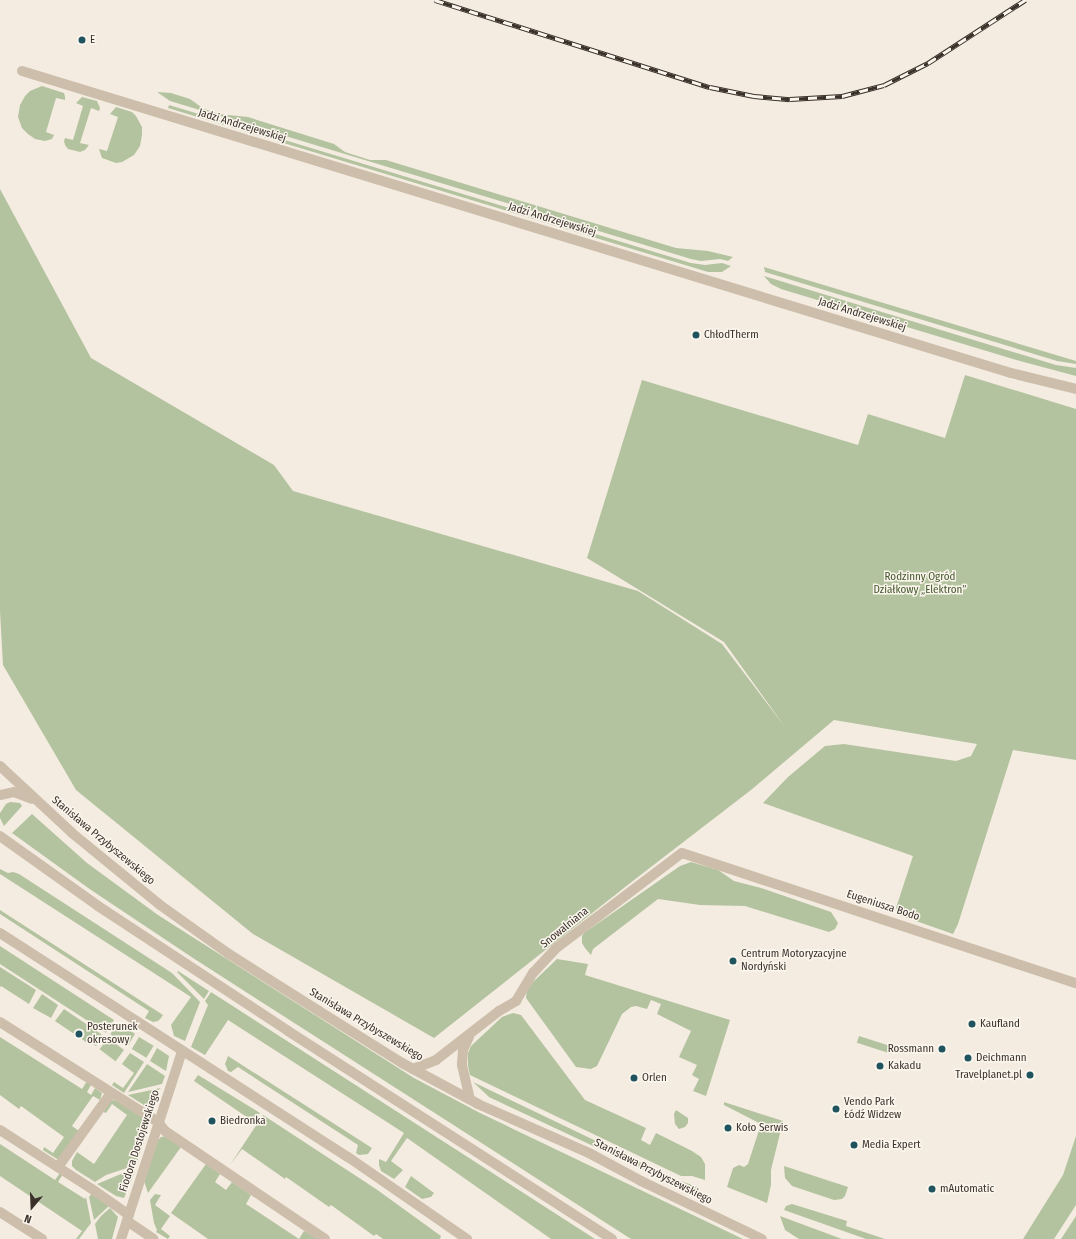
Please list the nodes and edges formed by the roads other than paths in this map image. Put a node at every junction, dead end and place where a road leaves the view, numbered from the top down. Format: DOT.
graph roads {
  1 [pos="22,71"];
  2 [pos="1076,389"];
  3 [pos="0,766"];
  4 [pos="0,795"];
  5 [pos="36,800"];
  6 [pos="0,836"];
  7 [pos="682,853"];
  8 [pos="0,934"];
  9 [pos="1076,983"];
  10 [pos="0,1022"];
  11 [pos="475,1031"];
  12 [pos="182,1051"];
  13 [pos="413,1069"];
  14 [pos="111,1093"];
  15 [pos="470,1099"];
  16 [pos="158,1122"];
  17 [pos="0,1130"];
  18 [pos="58,1167"];
  19 [pos="0,1212"];
  20 [pos="128,1218"];
  21 [pos="42,1239"];
  22 [pos="121,1239"];
  23 [pos="154,1239"];
  24 [pos="325,1239"];
  25 [pos="466,1239"];
  26 [pos="612,1239"];
  27 [pos="762,1239"];
  1 -- 2 [label="street, Jadzi Andrzejewskiej"];
  3 -- 5 [label="street, Stanisława Przybyszewskiego"];
  4 -- 5 [label="street"];
  5 -- 13 [label="street, Stanisława Przybyszewskiego"];
  6 -- 26 [label="street"];
  7 -- 9 [label="street, Eugeniusza Bodo"];
  7 -- 11 [label="street, Snowalniana"];
  8 -- 12 [label="street"];
  10 -- 14 [label="street"];
  11 -- 13 [label="street, Snowalniana"];
  11 -- 15 [label="street, Snowalniana"];
  12 -- 16 [label="street, Fiodora Dostojewskiego"];
  12 -- 25 [label="street"];
  13 -- 15 [label="street, Stanisława Przybyszewskiego"];
  14 -- 16 [label="street"];
  14 -- 18 [label="street"];
  15 -- 27 [label="street, Stanisława Przybyszewskiego"];
  16 -- 20 [label="street, Fiodora Dostojewskiego"];
  16 -- 24 [label="street"];
  17 -- 18 [label="street"];
  18 -- 20 [label="street"];
  19 -- 21 [label="street"];
  20 -- 22 [label="street, Fiodora Dostojewskiego"];
  20 -- 23 [label="street"];
}
